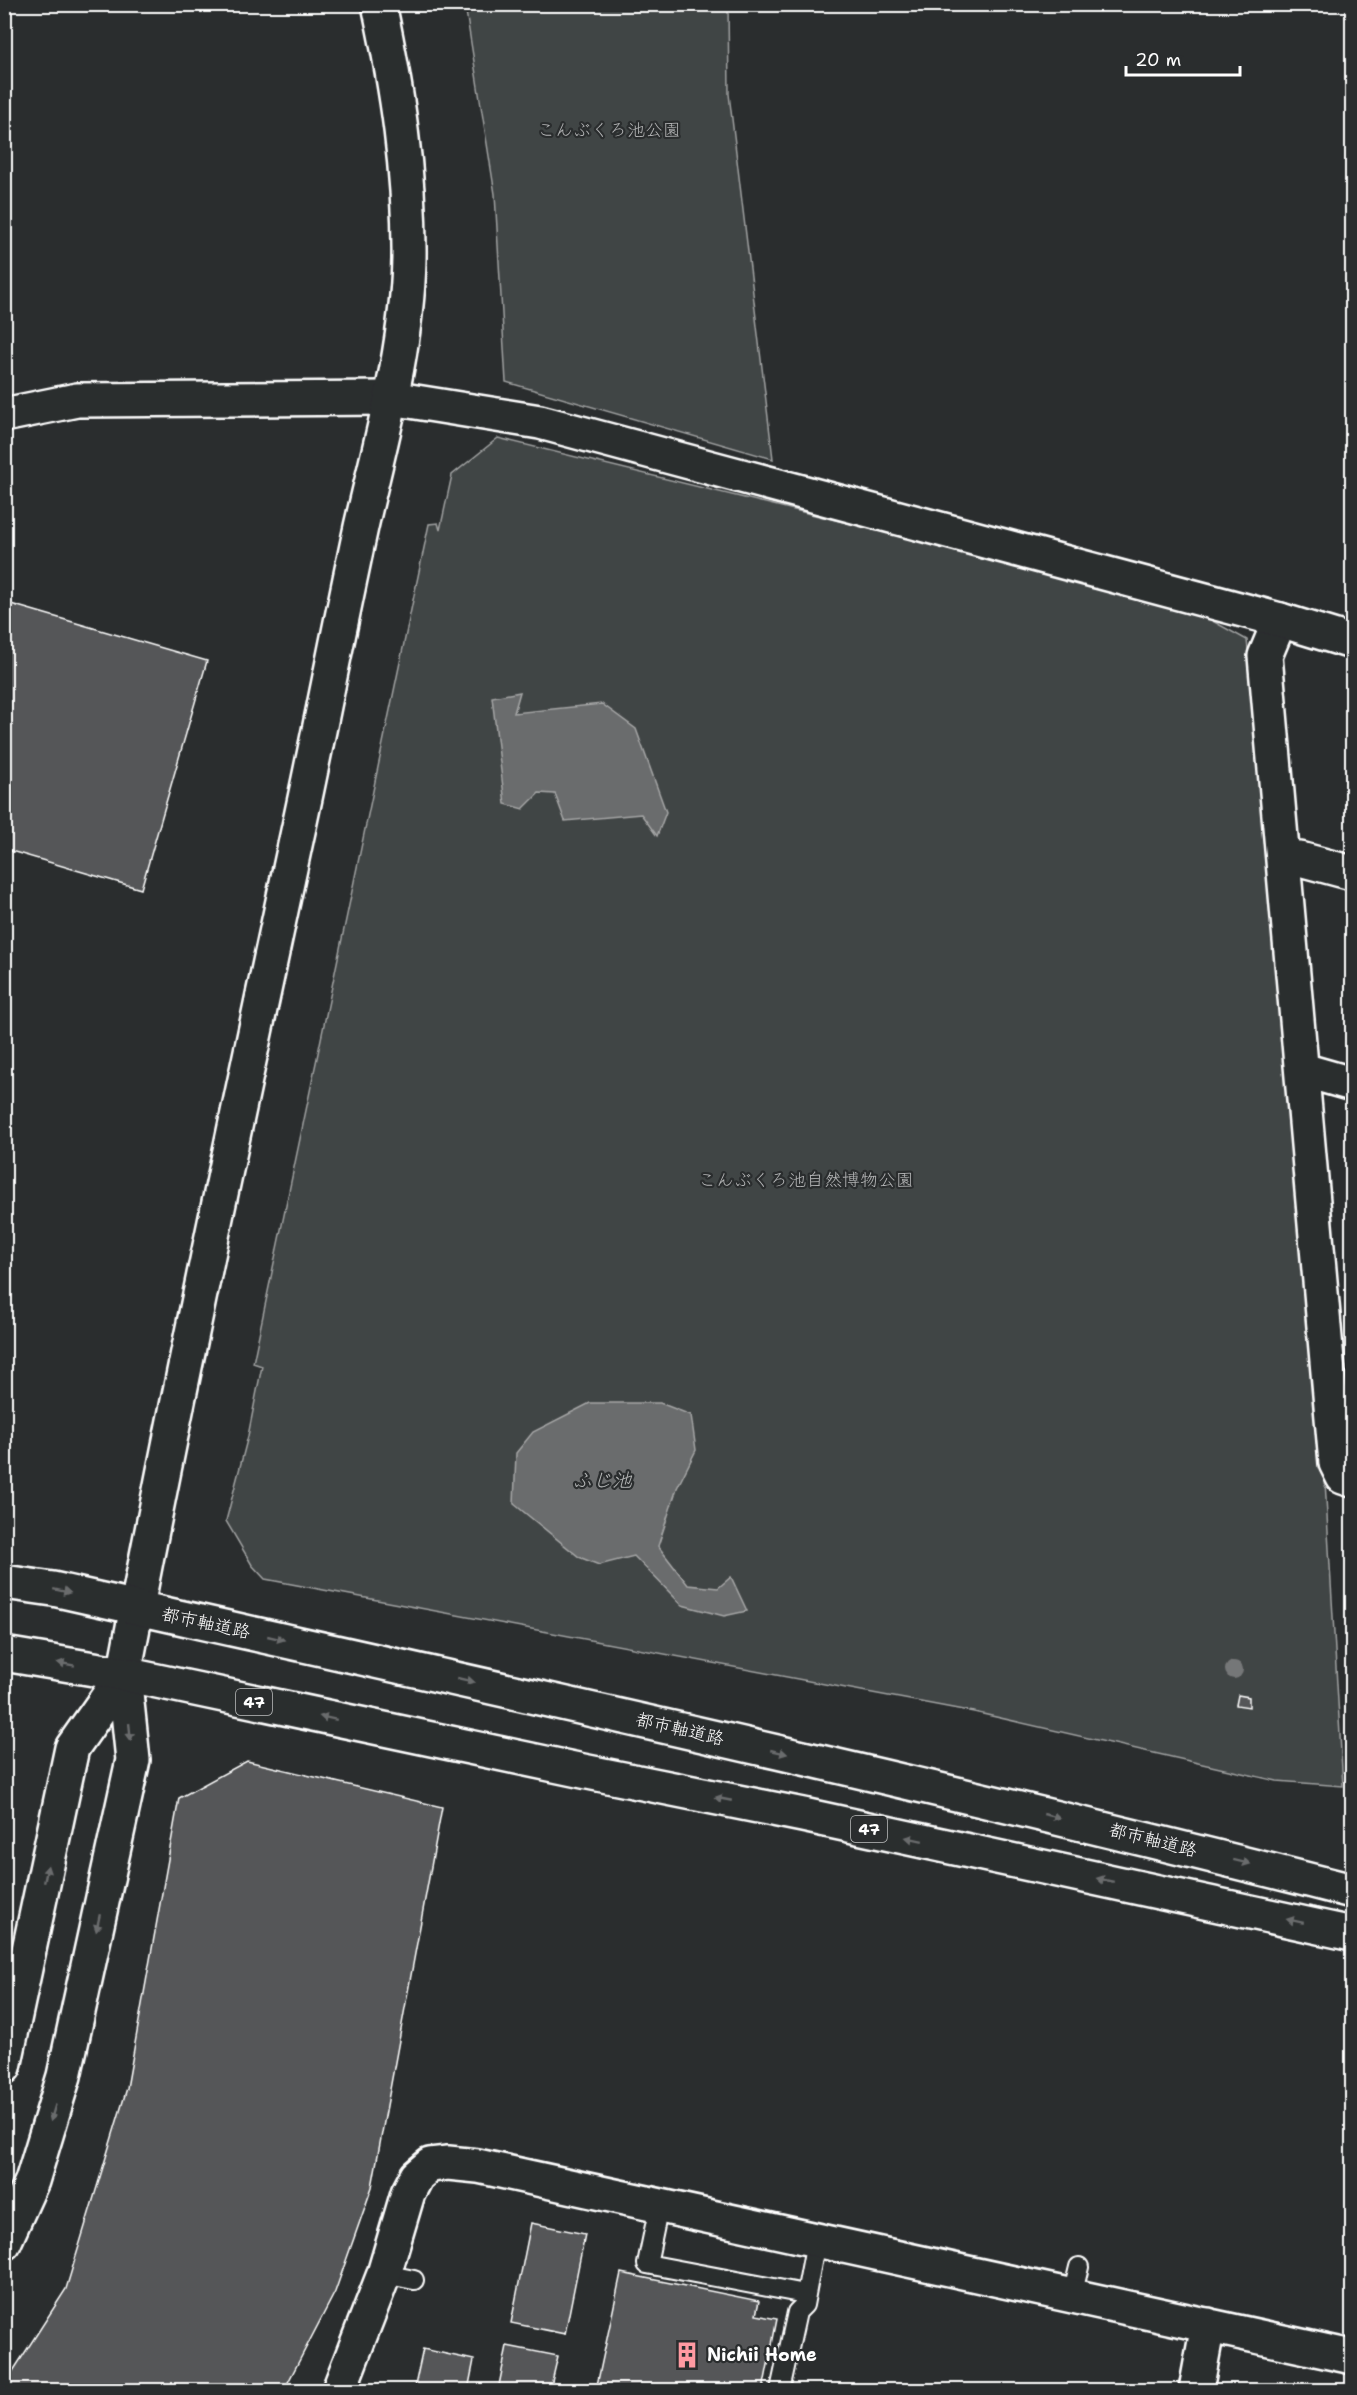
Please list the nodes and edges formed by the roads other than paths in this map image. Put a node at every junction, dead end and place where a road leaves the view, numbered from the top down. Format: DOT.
graph roads {
  1 [pos="379,4"];
  2 [pos="391,398"];
  3 [pos="4,415"];
  4 [pos="1280,620"];
  5 [pos="1353,642"];
  6 [pos="1283,860"];
  7 [pos="1353,873"];
  8 [pos="1303,1070"];
  9 [pos="1353,1084"];
  10 [pos="1353,1480"];
  11 [pos="4,1582"];
  12 [pos="136,1608"];
  13 [pos="4,1654"];
  14 [pos="124,1674"];
  15 [pos="1353,1891"];
  16 [pos="1353,1934"];
  17 [pos="4,2067"];
  18 [pos="659,2206"];
  19 [pos="816,2241"];
  20 [pos="4,2242"];
  21 [pos="805,2294"];
  22 [pos="1208,2325"];
  23 [pos="1353,2357"];
  24 [pos="339,2391"];
  25 [pos="780,2391"];
  26 [pos="1196,2391"];
  1 -- 2 [label="street"];
  2 -- 3 [label="street"];
  2 -- 4 [label="street"];
  2 -- 12 [label="street"];
  4 -- 5 [label="street"];
  4 -- 6 [label="street"];
  6 -- 7 [label="street"];
  6 -- 8 [label="street"];
  8 -- 9 [label="street"];
  8 -- 10 [label="street"];
  11 -- 12 [label="street, 都市軸道路, one-way"];
  12 -- 14 [label="street"];
  12 -- 15 [label="street, 都市軸道路, one-way"];
  14 -- 13 [label="street, 47, one-way"];
  16 -- 14 [label="street, 47, one-way"];
  17 -- 14 [label="street, one-way"];
  14 -- 20 [label="street, one-way"];
  18 -- 19 [label="street"];
  18 -- 21 [label="lane"];
  18 -- 24 [label="street"];
  19 -- 21 [label="lane"];
  19 -- 22 [label="street"];
  21 -- 25 [label="lane"];
  22 -- 23 [label="street"];
  22 -- 26 [label="street"];
}
